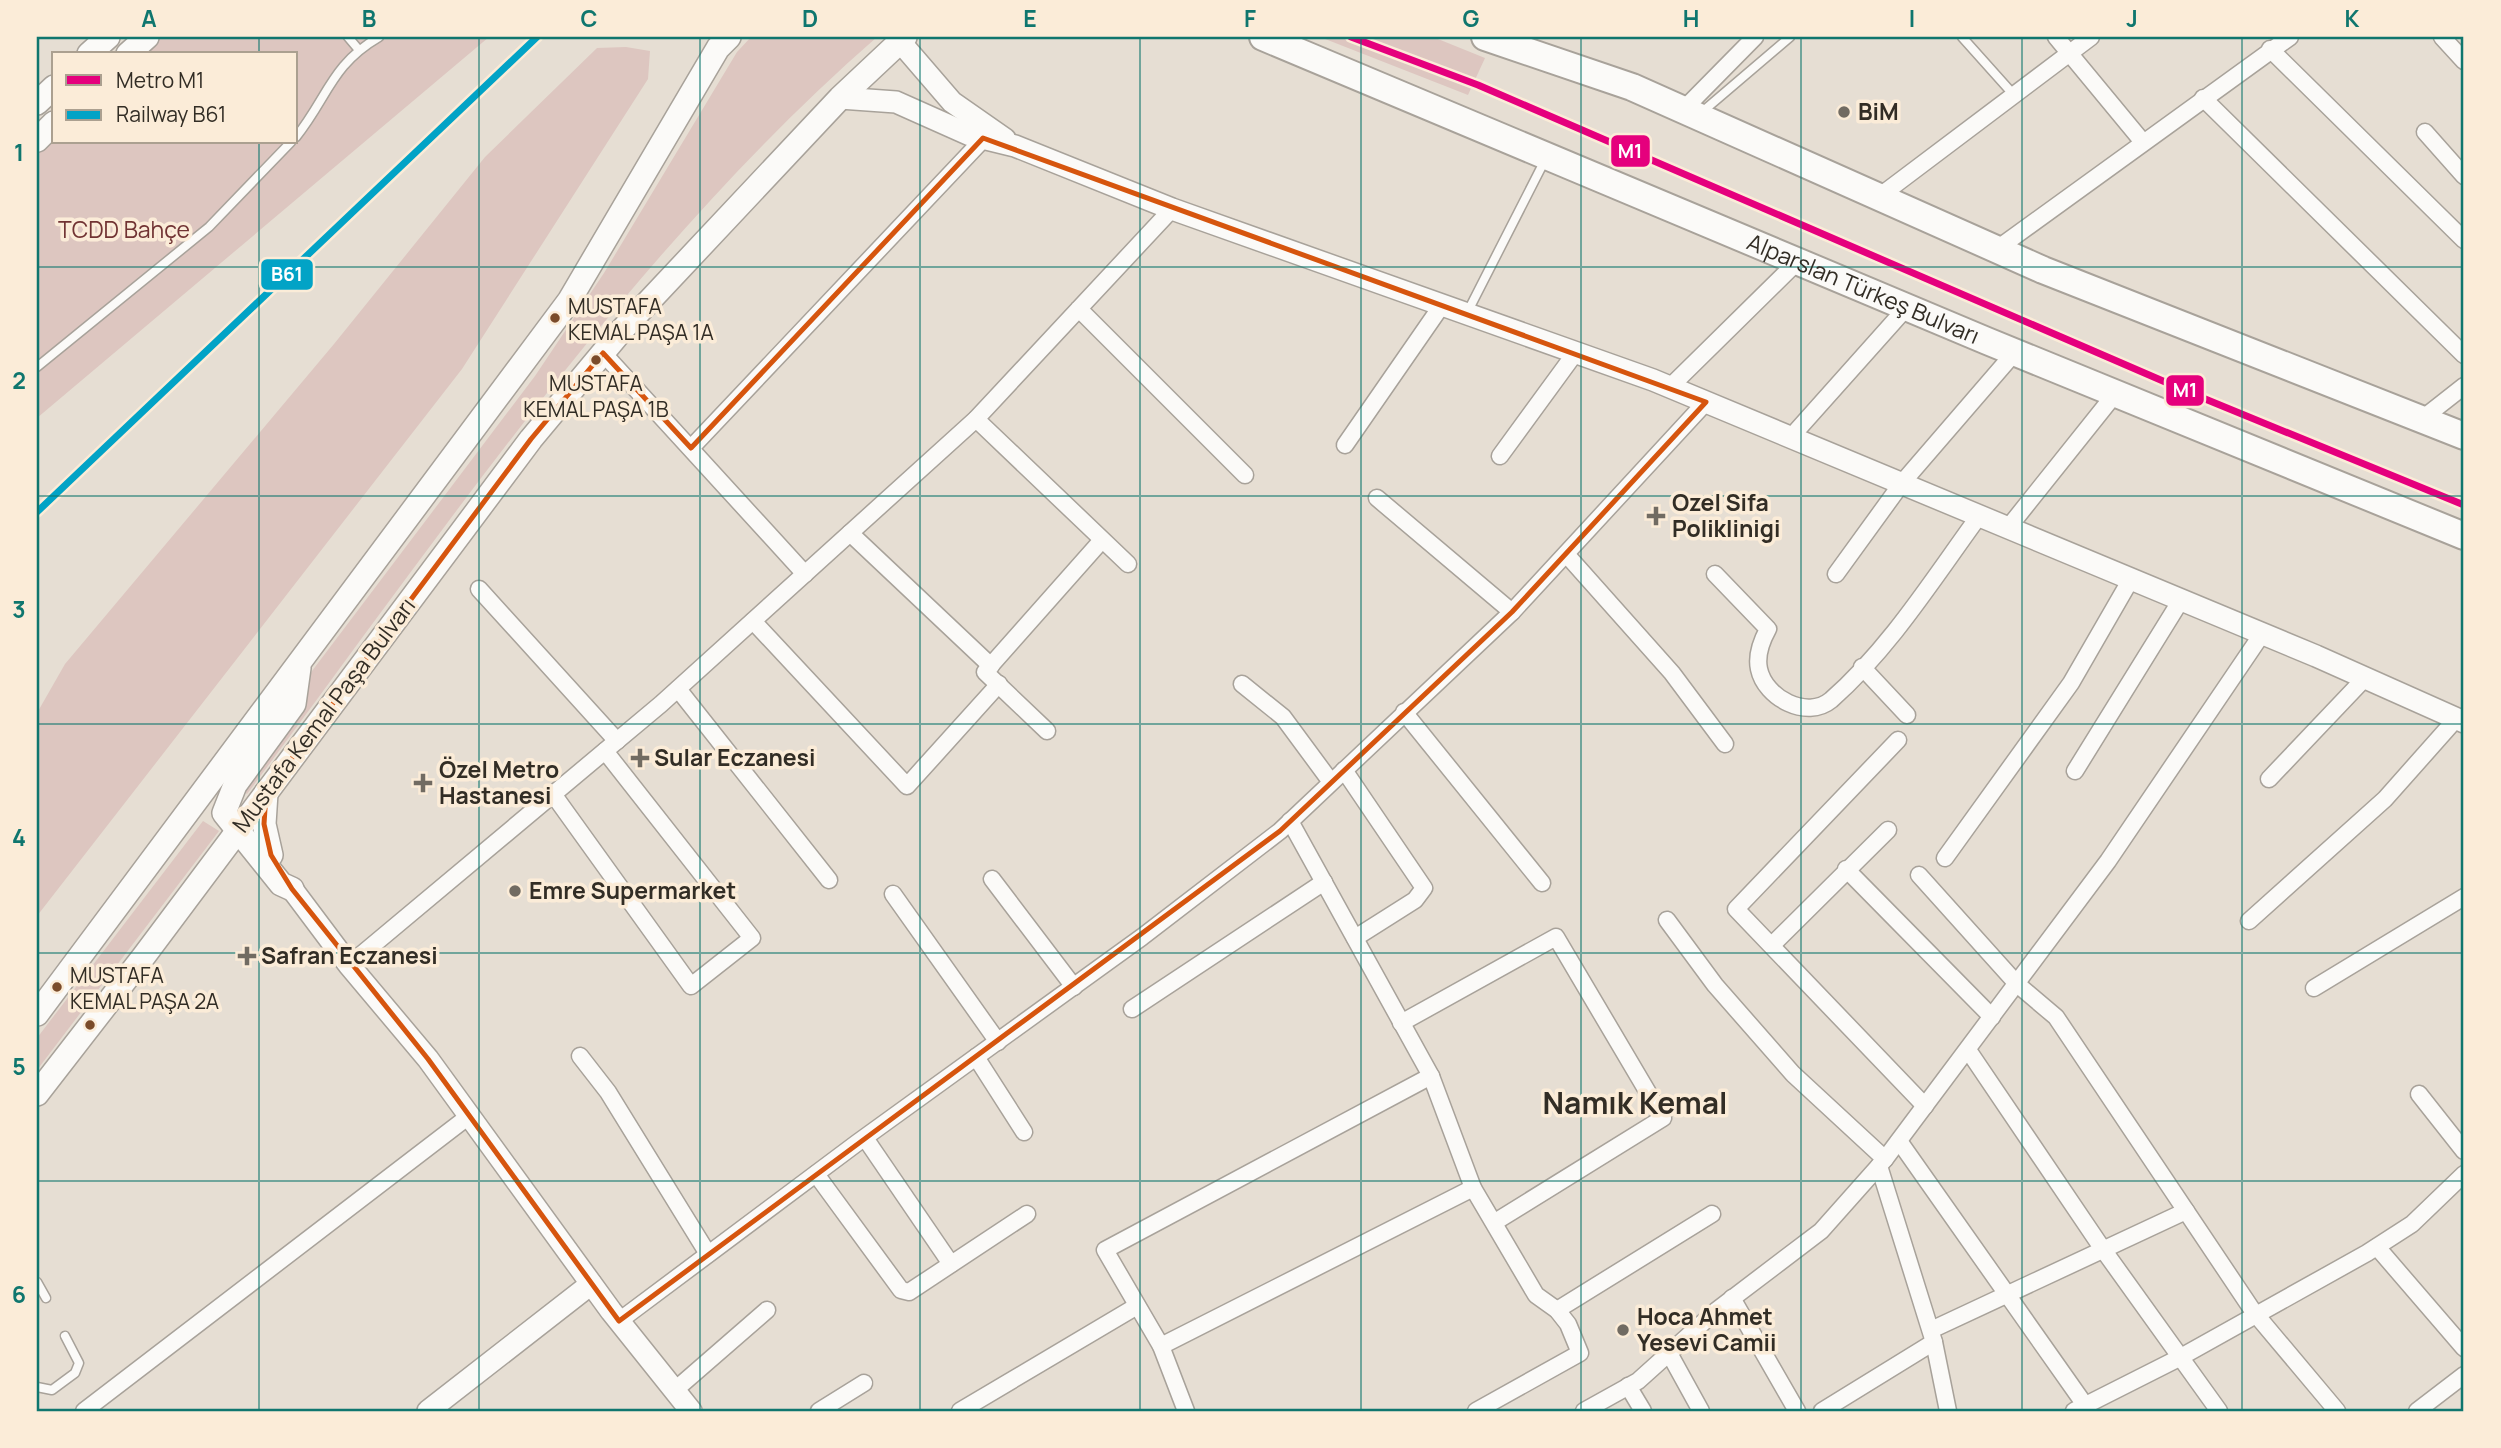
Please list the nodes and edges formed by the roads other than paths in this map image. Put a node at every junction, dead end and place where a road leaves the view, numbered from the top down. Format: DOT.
graph roads {
  1 [pos="108,37"];
  2 [pos="147,37"];
  3 [pos="348,37"];
  4 [pos="379,37"];
  5 [pos="1263,37"];
  6 [pos="1485,37"];
  7 [pos="1790,37"];
  8 [pos="1962,37"];
  9 [pos="2056,37"];
  10 [pos="2091,37"];
  11 [pos="2290,37"];
  12 [pos="2442,37"];
  13 [pos="727,38"];
  14 [pos="900,38"];
  15 [pos="1749,39"];
  16 [pos="2270,49"];
  17 [pos="359,50"];
  18 [pos="2068,51"];
  19 [pos="91,52"];
  20 [pos="130,52"];
  21 [pos="2464,61"];
  22 [pos="52,89"];
  23 [pos="2012,94"];
  24 [pos="840,98"];
  25 [pos="2203,98"];
  26 [pos="37,103"];
  27 [pos="1690,113"];
  28 [pos="52,125"];
  29 [pos="2425,132"];
  30 [pos="298,134"];
  31 [pos="988,134"];
  32 [pos="37,140"];
  33 [pos="2143,141"];
  34 [pos="289,144"];
  35 [pos="1546,157"];
  36 [pos="2464,176"];
  37 [pos="1880,196"];
  38 [pos="1172,209"];
  39 [pos="2464,240"];
  40 [pos="1997,249"];
  41 [pos="1799,260"];
  42 [pos="1442,305"];
  43 [pos="1907,307"];
  44 [pos="1079,309"];
  45 [pos="1467,313"];
  46 [pos="609,346"];
  47 [pos="1576,352"];
  48 [pos="2015,352"];
  49 [pos="2464,355"];
  50 [pos="37,367"];
  51 [pos="2464,386"];
  52 [pos="1670,387"];
  53 [pos="2115,394"];
  54 [pos="1706,402"];
  55 [pos="976,419"];
  56 [pos="2422,419"];
  57 [pos="2464,436"];
  58 [pos="1791,437"];
  59 [pos="1345,445"];
  60 [pos="691,448"];
  61 [pos="1500,456"];
  62 [pos="1245,475"];
  63 [pos="1902,483"];
  64 [pos="1377,498"];
  65 [pos="1979,516"];
  66 [pos="2008,528"];
  67 [pos="850,533"];
  68 [pos="2464,536"];
  69 [pos="1102,540"];
  70 [pos="1566,554"];
  71 [pos="1128,564"];
  72 [pos="805,574"];
  73 [pos="1715,574"];
  74 [pos="1836,574"];
  75 [pos="2131,579"];
  76 [pos="479,589"];
  77 [pos="2181,600"];
  78 [pos="1512,612"];
  79 [pos="753,621"];
  80 [pos="2262,634"];
  81 [pos="300,664"];
  82 [pos="991,666"];
  83 [pos="1862,667"];
  84 [pos="2365,678"];
  85 [pos="999,684"];
  86 [pos="1242,684"];
  87 [pos="678,689"];
  88 [pos="1404,712"];
  89 [pos="1907,715"];
  90 [pos="2460,720"];
  91 [pos="1047,731"];
  92 [pos="1898,740"];
  93 [pos="1725,744"];
  94 [pos="611,746"];
  95 [pos="1344,770"];
  96 [pos="2075,771"];
  97 [pos="2269,779"];
  98 [pos="1331,782"];
  99 [pos="266,793"];
  100 [pos="554,794"];
  101 [pos="236,820"];
  102 [pos="1290,821"];
  103 [pos="1888,830"];
  104 [pos="267,858"];
  105 [pos="1945,858"];
  106 [pos="151,864"];
  107 [pos="209,868"];
  108 [pos="1846,869"];
  109 [pos="1919,875"];
  110 [pos="992,879"];
  111 [pos="829,880"];
  112 [pos="1324,882"];
  113 [pos="1542,883"];
  114 [pos="292,889"];
  115 [pos="893,894"];
  116 [pos="2464,897"];
  117 [pos="1667,920"];
  118 [pos="2249,920"];
  119 [pos="1354,937"];
  120 [pos="1773,944"];
  121 [pos="349,965"];
  122 [pos="2017,984"];
  123 [pos="1074,987"];
  124 [pos="2314,988"];
  125 [pos="1132,1009"];
  126 [pos="37,1014"];
  127 [pos="1992,1017"];
  128 [pos="1401,1023"];
  129 [pos="998,1042"];
  130 [pos="1968,1050"];
  131 [pos="580,1056"];
  132 [pos="976,1057"];
  133 [pos="1431,1076"];
  134 [pos="37,1094"];
  135 [pos="2418,1094"];
  136 [pos="1925,1106"];
  137 [pos="469,1116"];
  138 [pos="1024,1132"];
  139 [pos="865,1138"];
  140 [pos="1899,1141"];
  141 [pos="2464,1150"];
  142 [pos="1882,1163"];
  143 [pos="816,1174"];
  144 [pos="2464,1174"];
  145 [pos="1473,1188"];
  146 [pos="2186,1211"];
  147 [pos="1027,1214"];
  148 [pos="1712,1214"];
  149 [pos="1494,1222"];
  150 [pos="2377,1247"];
  151 [pos="2102,1248"];
  152 [pos="708,1254"];
  153 [pos="951,1264"];
  154 [pos="37,1282"];
  155 [pos="591,1284"];
  156 [pos="2009,1295"];
  157 [pos="46,1298"];
  158 [pos="1732,1298"];
  159 [pos="1137,1306"];
  160 [pos="768,1310"];
  161 [pos="1557,1310"];
  162 [pos="2257,1315"];
  163 [pos="619,1321"];
  164 [pos="65,1336"];
  165 [pos="1932,1336"];
  166 [pos="1161,1346"];
  167 [pos="2464,1348"];
  168 [pos="1669,1353"];
  169 [pos="2179,1358"];
  170 [pos="2464,1375"];
  171 [pos="864,1383"];
  172 [pos="1628,1386"];
  173 [pos="37,1387"];
  174 [pos="675,1390"];
  175 [pos="2086,1408"];
  176 [pos="84,1411"];
  177 [pos="428,1411"];
  178 [pos="691,1411"];
  179 [pos="819,1411"];
  180 [pos="960,1411"];
  181 [pos="1186,1411"];
  182 [pos="1476,1411"];
  183 [pos="1584,1411"];
  184 [pos="1643,1411"];
  185 [pos="1701,1411"];
  186 [pos="1797,1411"];
  187 [pos="1822,1411"];
  188 [pos="1948,1411"];
  189 [pos="2219,1411"];
  190 [pos="2337,1411"];
  191 [pos="2417,1411"];
  1 -- 19 [label="main road"];
  2 -- 20 [label="main road"];
  3 -- 17 [label="lane"];
  4 -- 17 [label="lane"];
  5 -- 35 [label="main road, Alparslan Türkeş Bulvarı"];
  6 -- 27 [label="main road"];
  7 -- 27 [label="lane"];
  8 -- 23 [label="lane"];
  9 -- 18 [label="street"];
  10 -- 18 [label="street"];
  11 -- 16 [label="street"];
  12 -- 21 [label="street"];
  13 -- 81 [label="main road"];
  14 -- 24 [label="main road, Mustafa Kemal Paşa Bulvarı"];
  14 -- 31 [label="street"];
  15 -- 27 [label="street"];
  16 -- 25 [label="street"];
  16 -- 39 [label="street"];
  17 -- 30 [label="lane"];
  18 -- 23 [label="street"];
  18 -- 33 [label="street"];
  22 -- 26 [label="main road"];
  23 -- 37 [label="street"];
  24 -- 31 [label="street"];
  24 -- 46 [label="main road, Mustafa Kemal Paşa Bulvarı"];
  25 -- 33 [label="street"];
  25 -- 49 [label="street"];
  27 -- 37 [label="main road"];
  28 -- 32 [label="main road"];
  29 -- 36 [label="street"];
  31 -- 38 [label="street"];
  31 -- 60 [label="street"];
  33 -- 40 [label="street"];
  34 -- 50 [label="lane"];
  35 -- 41 [label="main road, Alparslan Türkeş Bulvarı"];
  35 -- 45 [label="lane"];
  37 -- 40 [label="main road"];
  38 -- 42 [label="street"];
  38 -- 44 [label="street"];
  40 -- 56 [label="main road"];
  41 -- 43 [label="main road, Alparslan Türkeş Bulvarı"];
  41 -- 52 [label="street"];
  42 -- 45 [label="street"];
  42 -- 59 [label="street"];
  43 -- 48 [label="main road, Alparslan Türkeş Bulvarı"];
  43 -- 58 [label="street"];
  44 -- 55 [label="street"];
  44 -- 62 [label="street"];
  45 -- 47 [label="street"];
  46 -- 60 [label="street"];
  46 -- 99 [label="main road, Mustafa Kemal Paşa Bulvarı"];
  47 -- 52 [label="street"];
  47 -- 61 [label="street"];
  48 -- 53 [label="main road, Alparslan Türkeş Bulvarı"];
  48 -- 63 [label="street"];
  51 -- 56 [label="street"];
  52 -- 54 [label="street"];
  53 -- 66 [label="street"];
  53 -- 68 [label="main road, Alparslan Türkeş Bulvarı"];
  54 -- 58 [label="street"];
  54 -- 70 [label="street"];
  55 -- 67 [label="street"];
  55 -- 69 [label="street"];
  56 -- 57 [label="main road"];
  58 -- 63 [label="street"];
  60 -- 72 [label="street"];
  63 -- 65 [label="street"];
  63 -- 74 [label="street"];
  64 -- 78 [label="street"];
  65 -- 66 [label="street"];
  65 -- 83 [label="street"];
  66 -- 75 [label="street"];
  67 -- 72 [label="street"];
  67 -- 82 [label="street"];
  69 -- 71 [label="street"];
  69 -- 82 [label="street"];
  70 -- 78 [label="street"];
  70 -- 93 [label="street"];
  72 -- 79 [label="street"];
  73 -- 83 [label="street"];
  75 -- 77 [label="street"];
  75 -- 105 [label="street"];
  76 -- 94 [label="street"];
  77 -- 80 [label="street"];
  77 -- 96 [label="street"];
  78 -- 88 [label="street"];
  79 -- 85 [label="street"];
  79 -- 87 [label="street"];
  80 -- 84 [label="street"];
  80 -- 122 [label="street"];
  81 -- 101 [label="main road"];
  81 -- 106 [label="main road"];
  82 -- 85 [label="street"];
  83 -- 89 [label="street"];
  84 -- 90 [label="street"];
  84 -- 97 [label="street"];
  85 -- 91 [label="street"];
  86 -- 98 [label="street"];
  87 -- 94 [label="street"];
  87 -- 111 [label="street"];
  88 -- 95 [label="street"];
  88 -- 113 [label="street"];
  90 -- 118 [label="street"];
  92 -- 120 [label="street"];
  94 -- 100 [label="street"];
  94 -- 100 [label="street"];
  95 -- 98 [label="street"];
  95 -- 119 [label="street"];
  98 -- 102 [label="street"];
  99 -- 101 [label="main road, Mustafa Kemal Paşa Bulvarı"];
  99 -- 104 [label="main road"];
  100 -- 121 [label="street"];
  101 -- 104 [label="main road"];
  101 -- 106 [label="main road"];
  101 -- 107 [label="main road, Mustafa Kemal Paşa Bulvarı"];
  102 -- 112 [label="street"];
  102 -- 123 [label="street"];
  103 -- 108 [label="street"];
  104 -- 107 [label="main road"];
  104 -- 114 [label="main road"];
  106 -- 126 [label="main road"];
  107 -- 134 [label="main road, Mustafa Kemal Paşa Bulvarı"];
  108 -- 120 [label="street"];
  108 -- 127 [label="street"];
  109 -- 122 [label="street"];
  110 -- 123 [label="street"];
  112 -- 119 [label="street"];
  112 -- 125 [label="street"];
  114 -- 121 [label="street"];
  115 -- 129 [label="street"];
  116 -- 124 [label="street"];
  117 -- 142 [label="street"];
  119 -- 128 [label="street"];
  120 -- 136 [label="street"];
  121 -- 137 [label="street"];
  122 -- 127 [label="street"];
  122 -- 146 [label="street"];
  123 -- 129 [label="street"];
  127 -- 130 [label="street"];
  128 -- 133 [label="street"];
  128 -- 149 [label="street"];
  129 -- 132 [label="street"];
  130 -- 136 [label="street"];
  130 -- 151 [label="street"];
  131 -- 152 [label="street"];
  132 -- 138 [label="street"];
  132 -- 139 [label="street"];
  133 -- 145 [label="street"];
  133 -- 159 [label="street"];
  135 -- 141 [label="street"];
  136 -- 140 [label="street"];
  137 -- 155 [label="street"];
  137 -- 176 [label="street"];
  139 -- 143 [label="street"];
  139 -- 153 [label="street"];
  140 -- 142 [label="street"];
  140 -- 156 [label="street"];
  142 -- 158 [label="street"];
  142 -- 165 [label="street"];
  143 -- 152 [label="street"];
  143 -- 153 [label="street"];
  144 -- 150 [label="street"];
  145 -- 149 [label="street"];
  145 -- 166 [label="street"];
  146 -- 151 [label="street"];
  146 -- 162 [label="street"];
  147 -- 153 [label="street"];
  148 -- 161 [label="street"];
  149 -- 161 [label="street"];
  150 -- 162 [label="street"];
  150 -- 167 [label="street"];
  151 -- 156 [label="street"];
  151 -- 169 [label="street"];
  152 -- 163 [label="street"];
  154 -- 157 [label="lane"];
  155 -- 163 [label="street"];
  155 -- 177 [label="street"];
  156 -- 165 [label="street"];
  156 -- 175 [label="street"];
  158 -- 168 [label="street"];
  158 -- 186 [label="street"];
  159 -- 166 [label="street"];
  159 -- 180 [label="street"];
  160 -- 174 [label="street"];
  161 -- 182 [label="street"];
  162 -- 169 [label="street"];
  162 -- 190 [label="street"];
  163 -- 174 [label="street"];
  164 -- 173 [label="lane"];
  165 -- 187 [label="street"];
  165 -- 188 [label="street"];
  166 -- 181 [label="street"];
  168 -- 172 [label="street"];
  168 -- 185 [label="street"];
  169 -- 175 [label="street"];
  169 -- 189 [label="street"];
  170 -- 191 [label="street"];
  171 -- 179 [label="street"];
  172 -- 183 [label="street"];
  172 -- 184 [label="street"];
  174 -- 178 [label="street"];
}
